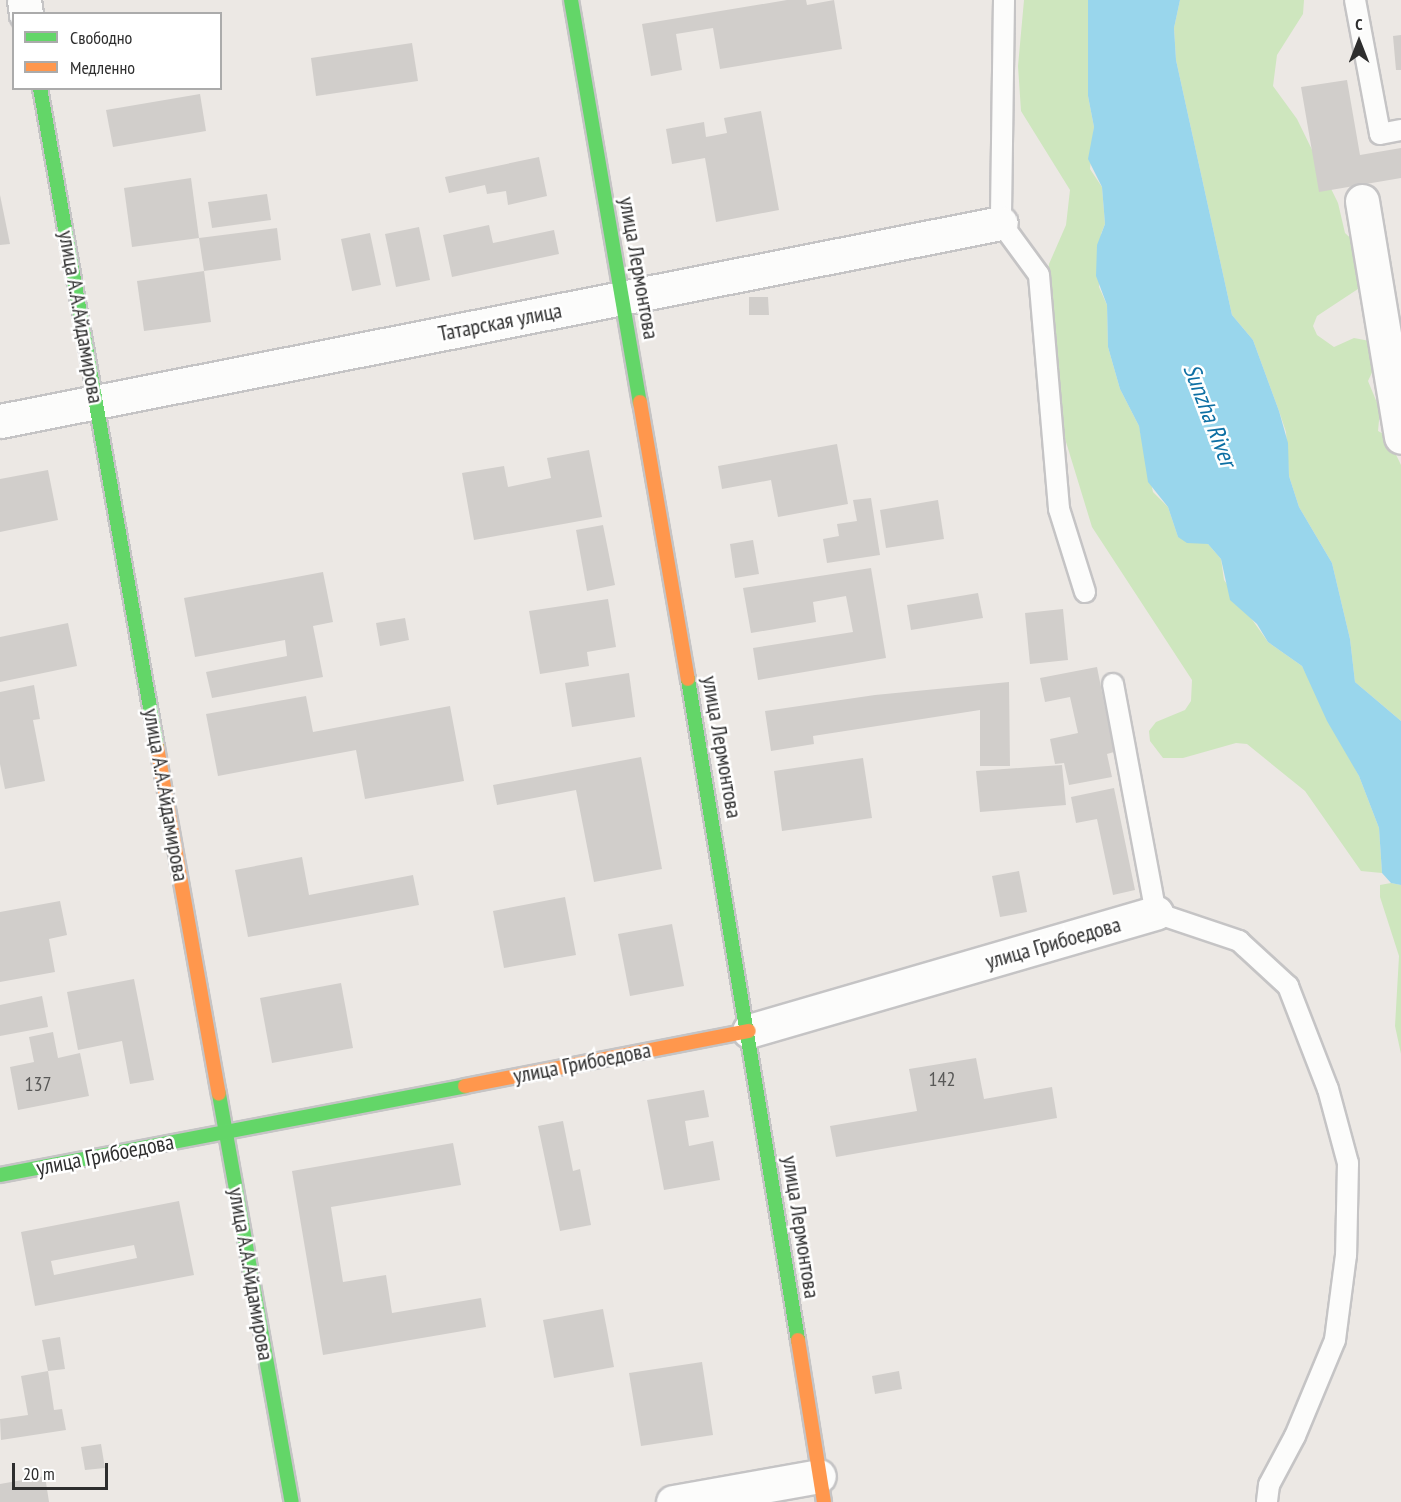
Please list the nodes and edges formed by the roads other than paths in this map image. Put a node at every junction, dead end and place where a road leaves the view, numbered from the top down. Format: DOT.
graph roads {
  1 [pos="571,0"];
  2 [pos="1004,0"];
  3 [pos="1355,0"];
  4 [pos="40,90"];
  5 [pos="1401,130"];
  6 [pos="1362,201"];
  7 [pos="1001,223"];
  8 [pos="623,297"];
  9 [pos="1391,323"];
  10 [pos="97,402"];
  11 [pos="0,421"];
  12 [pos="1401,437"];
  13 [pos="1085,592"];
  14 [pos="1113,684"];
  15 [pos="1156,913"];
  16 [pos="749,1031"];
  17 [pos="226,1132"];
  18 [pos="0,1175"];
  19 [pos="822,1489"];
  20 [pos="292,1502"];
  21 [pos="673,1502"];
  22 [pos="1267,1502"];
  1 -- 8 [label="street, улица Лермонтова"];
  2 -- 7 [label="lane"];
  3 -- 5 [label="lane"];
  4 -- 10 [label="street, улица А.А.Айдамирова"];
  6 -- 9 [label="street"];
  7 -- 8 [label="street, Татарская улица"];
  7 -- 13 [label="lane"];
  8 -- 10 [label="street, Татарская улица"];
  8 -- 16 [label="street, улица Лермонтова"];
  9 -- 12 [label="street"];
  10 -- 11 [label="street, Татарская улица"];
  10 -- 17 [label="street, улица А.А.Айдамирова"];
  14 -- 15 [label="lane"];
  15 -- 16 [label="street, улица Грибоедова"];
  15 -- 22 [label="lane"];
  16 -- 17 [label="street, улица Грибоедова"];
  16 -- 19 [label="street, улица Лермонтова"];
  17 -- 18 [label="street, улица Грибоедова"];
  17 -- 20 [label="street, улица А.А.Айдамирова"];
  19 -- 21 [label="street"];
}
